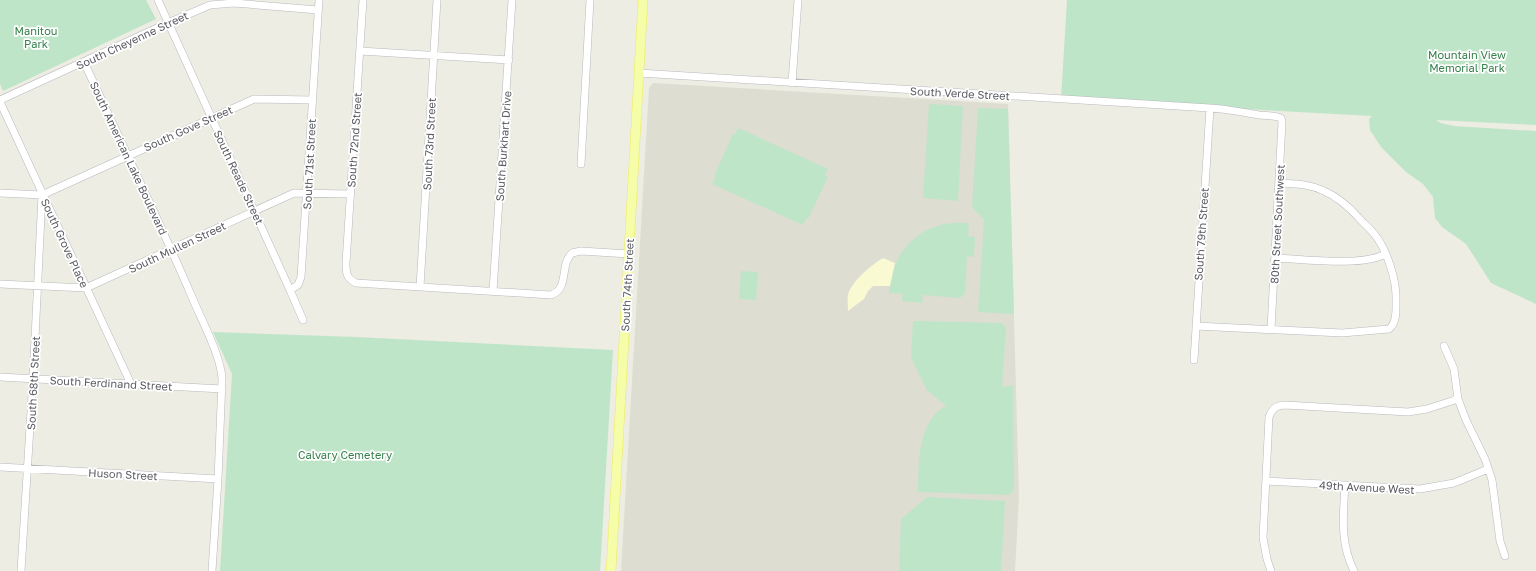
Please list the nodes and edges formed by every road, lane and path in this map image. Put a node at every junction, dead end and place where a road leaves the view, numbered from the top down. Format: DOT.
graph roads {
  1 [pos="158,0"];
  2 [pos="319,0"];
  3 [pos="363,0"];
  4 [pos="437,0"];
  5 [pos="512,0"];
  6 [pos="590,0"];
  7 [pos="643,0"];
  8 [pos="798,0"];
  9 [pos="318,10"];
  10 [pos="168,23"];
  11 [pos="360,51"];
  12 [pos="434,56"];
  13 [pos="509,60"];
  14 [pos="84,62"];
  15 [pos="639,73"];
  16 [pos="792,83"];
  17 [pos="313,100"];
  18 [pos="0,101"];
  19 [pos="1210,108"];
  20 [pos="212,118"];
  21 [pos="1281,118"];
  22 [pos="128,155"];
  23 [pos="581,164"];
  24 [pos="1279,183"];
  25 [pos="0,193"];
  26 [pos="308,193"];
  27 [pos="351,194"];
  28 [pos="42,195"];
  29 [pos="255,210"];
  30 [pos="172,249"];
  31 [pos="629,254"];
  32 [pos="1385,254"];
  33 [pos="1275,258"];
  34 [pos="0,284"];
  35 [pos="38,286"];
  36 [pos="420,287"];
  37 [pos="86,288"];
  38 [pos="290,290"];
  39 [pos="493,291"];
  40 [pos="303,320"];
  41 [pos="1196,326"];
  42 [pos="1271,329"];
  43 [pos="1444,346"];
  44 [pos="1194,360"];
  45 [pos="0,377"];
  46 [pos="33,379"];
  47 [pos="131,384"];
  48 [pos="222,389"];
  49 [pos="1458,399"];
  50 [pos="0,467"];
  51 [pos="28,468"];
  52 [pos="1488,469"];
  53 [pos="218,479"];
  54 [pos="1266,481"];
  55 [pos="1345,486"];
  56 [pos="1505,556"];
  57 [pos="21,571"];
  58 [pos="212,571"];
  59 [pos="611,571"];
  60 [pos="1271,571"];
  61 [pos="1354,571"];
  1 -- 10 [label="street, South Reade Street"];
  2 -- 9 [label="street, South 71st Street"];
  3 -- 11 [label="street, South 72nd Street"];
  4 -- 12 [label="street, South 73rd Street"];
  5 -- 13 [label="street, South Burkhart Drive"];
  6 -- 23 [label="street"];
  7 -- 15 [label="main road, South 74th Street"];
  8 -- 16 [label="street"];
  9 -- 10 [label="street, South Cheyenne Street"];
  9 -- 17 [label="street, South 71st Street"];
  10 -- 14 [label="street, South Cheyenne Street"];
  10 -- 20 [label="street, South Reade Street"];
  11 -- 12 [label="street"];
  11 -- 27 [label="street, South 72nd Street"];
  12 -- 13 [label="street"];
  12 -- 36 [label="street, South 73rd Street"];
  13 -- 39 [label="street, South Burkhart Drive"];
  14 -- 18 [label="street, South Cheyenne Street"];
  14 -- 22 [label="street, South American Lake Boulevard"];
  15 -- 16 [label="street, South Verde Street"];
  15 -- 31 [label="main road, South 74th Street"];
  16 -- 19 [label="street, South Verde Street"];
  17 -- 20 [label="street, South Gove Street"];
  17 -- 26 [label="street, South 71st Street"];
  18 -- 28 [label="street, South Grove Place"];
  19 -- 21 [label="street, South Verde Street"];
  19 -- 41 [label="street, South 79th Street"];
  20 -- 22 [label="street, South Gove Street"];
  20 -- 29 [label="street, South Reade Street"];
  21 -- 24 [label="street, 80th Street Southwest"];
  22 -- 28 [label="street, South Gove Street"];
  22 -- 30 [label="street, South American Lake Boulevard"];
  24 -- 32 [label="street"];
  24 -- 33 [label="street, 80th Street Southwest"];
  25 -- 28 [label="street, South Gove Street"];
  26 -- 27 [label="street, South Mullen Street"];
  26 -- 29 [label="street, South Mullen Street"];
  26 -- 38 [label="street, South 71st Street"];
  27 -- 36 [label="street, South 72nd Street"];
  28 -- 35 [label="street, South 68th Street"];
  28 -- 37 [label="street, South Grove Place"];
  29 -- 30 [label="street, South Mullen Street"];
  29 -- 38 [label="street, South Reade Street"];
  30 -- 37 [label="street, South Mullen Street"];
  30 -- 48 [label="street, South American Lake Boulevard"];
  31 -- 39 [label="street"];
  31 -- 59 [label="main road, South 74th Street"];
  32 -- 33 [label="street"];
  32 -- 42 [label="street"];
  33 -- 42 [label="street, 80th Street Southwest"];
  34 -- 35 [label="street, South Mullen Street"];
  35 -- 37 [label="street, South Mullen Street"];
  35 -- 46 [label="street, South 68th Street"];
  36 -- 39 [label="street"];
  37 -- 47 [label="street, South Grove Place"];
  38 -- 40 [label="street"];
  41 -- 42 [label="street"];
  41 -- 44 [label="street, South 79th Street"];
  43 -- 49 [label="street"];
  45 -- 46 [label="street, South Ferdinand Street"];
  46 -- 47 [label="street, South Ferdinand Street"];
  46 -- 51 [label="street, South 68th Street"];
  47 -- 48 [label="street, South Ferdinand Street"];
  48 -- 53 [label="street, South American Lake Boulevard"];
  49 -- 52 [label="street"];
  49 -- 54 [label="street"];
  50 -- 51 [label="street, Huson Street"];
  51 -- 53 [label="street, Huson Street"];
  51 -- 57 [label="street, South 68th Street"];
  52 -- 55 [label="street, 49th Avenue West"];
  52 -- 56 [label="street"];
  53 -- 58 [label="street, South American Lake Boulevard"];
  54 -- 55 [label="street, 49th Avenue West"];
  54 -- 60 [label="street"];
  55 -- 61 [label="street"];
}
